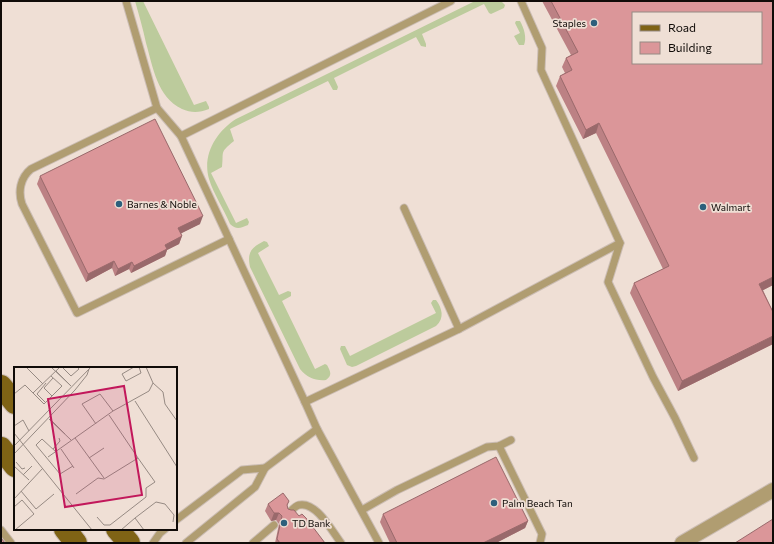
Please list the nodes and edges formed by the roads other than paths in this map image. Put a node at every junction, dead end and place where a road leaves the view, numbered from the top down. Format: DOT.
graph roads {
  1 [pos="126,1"];
  2 [pos="451,1"];
  3 [pos="521,1"];
  4 [pos="157,108"];
  5 [pos="181,136"];
  6 [pos="404,208"];
  7 [pos="229,239"];
  8 [pos="620,243"];
  9 [pos="459,329"];
  10 [pos="1,386"];
  11 [pos="14,402"];
  12 [pos="305,402"];
  13 [pos="317,429"];
  14 [pos="511,440"];
  15 [pos="499,446"];
  16 [pos="1,448"];
  17 [pos="694,458"];
  18 [pos="14,465"];
  19 [pos="265,468"];
  20 [pos="773,490"];
  21 [pos="362,510"];
  22 [pos="289,513"];
  23 [pos="177,519"];
  24 [pos="274,525"];
  25 [pos="1,530"];
  26 [pos="66,530"];
  27 [pos="118,530"];
  28 [pos="164,530"];
  29 [pos="11,543"];
  30 [pos="76,543"];
  31 [pos="129,543"];
  32 [pos="153,543"];
  33 [pos="186,543"];
  34 [pos="253,543"];
  35 [pos="341,543"];
  36 [pos="379,543"];
  37 [pos="540,543"];
  38 [pos="682,543"];
  1 -- 4 [label="lane"];
  2 -- 5 [label="lane"];
  3 -- 8 [label="lane"];
  4 -- 5 [label="lane"];
  4 -- 7 [label="lane"];
  5 -- 7 [label="lane"];
  6 -- 9 [label="lane"];
  7 -- 12 [label="lane"];
  8 -- 9 [label="lane"];
  8 -- 17 [label="lane"];
  9 -- 12 [label="lane"];
  10 -- 11 [label="main road"];
  12 -- 13 [label="lane"];
  13 -- 19 [label="lane"];
  13 -- 21 [label="lane"];
  14 -- 15 [label="lane"];
  15 -- 21 [label="lane"];
  15 -- 37 [label="lane"];
  16 -- 18 [label="main road"];
  19 -- 23 [label="lane"];
  19 -- 33 [label="lane"];
  20 -- 38 [label="street"];
  21 -- 36 [label="lane"];
  22 -- 35 [label="lane"];
  24 -- 34 [label="lane"];
  25 -- 29 [label="lane"];
  26 -- 30 [label="main road"];
  27 -- 31 [label="main road"];
  28 -- 32 [label="lane"];
}
